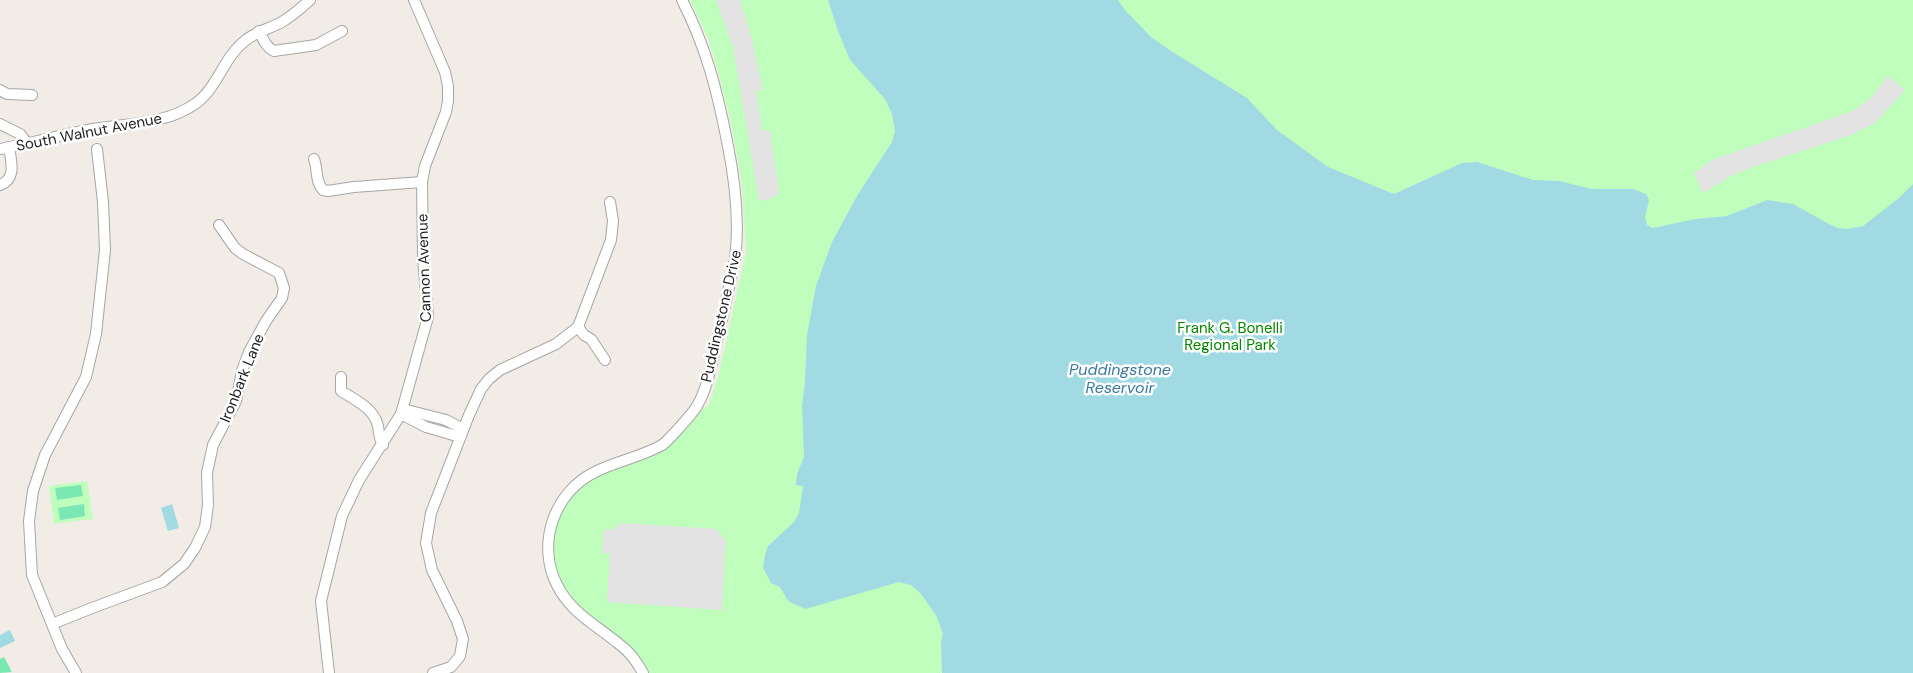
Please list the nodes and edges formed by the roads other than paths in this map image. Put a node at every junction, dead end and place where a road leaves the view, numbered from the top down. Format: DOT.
graph roads {
  1 [pos="310,0"];
  2 [pos="414,0"];
  3 [pos="682,0"];
  4 [pos="259,31"];
  5 [pos="342,31"];
  6 [pos="0,90"];
  7 [pos="32,95"];
  8 [pos="0,124"];
  9 [pos="27,143"];
  10 [pos="4,148"];
  11 [pos="97,149"];
  12 [pos="314,159"];
  13 [pos="422,182"];
  14 [pos="0,185"];
  15 [pos="610,202"];
  16 [pos="219,224"];
  17 [pos="578,327"];
  18 [pos="605,360"];
  19 [pos="341,377"];
  20 [pos="402,412"];
  21 [pos="462,433"];
  22 [pos="383,445"];
  23 [pos="52,624"];
  24 [pos="76,673"];
  25 [pos="329,673"];
  26 [pos="433,673"];
  27 [pos="643,673"];
  1 -- 4 [label="street, South Walnut Avenue"];
  2 -- 13 [label="street, Cannon Avenue"];
  3 -- 27 [label="street, Puddingstone Drive"];
  4 -- 5 [label="street"];
  4 -- 9 [label="street, South Walnut Avenue"];
  6 -- 7 [label="street"];
  8 -- 9 [label="street"];
  9 -- 10 [label="street, South Walnut Avenue"];
  10 -- 14 [label="street"];
  11 -- 23 [label="street"];
  12 -- 13 [label="street"];
  13 -- 20 [label="street, Cannon Avenue"];
  15 -- 17 [label="street"];
  16 -- 23 [label="street, Ironbark Lane"];
  17 -- 18 [label="street"];
  17 -- 21 [label="street"];
  19 -- 22 [label="street"];
  20 -- 21 [label="street"];
  20 -- 22 [label="street, Cannon Avenue"];
  21 -- 26 [label="street"];
  22 -- 25 [label="street, Cannon Avenue"];
  23 -- 24 [label="street"];
}
